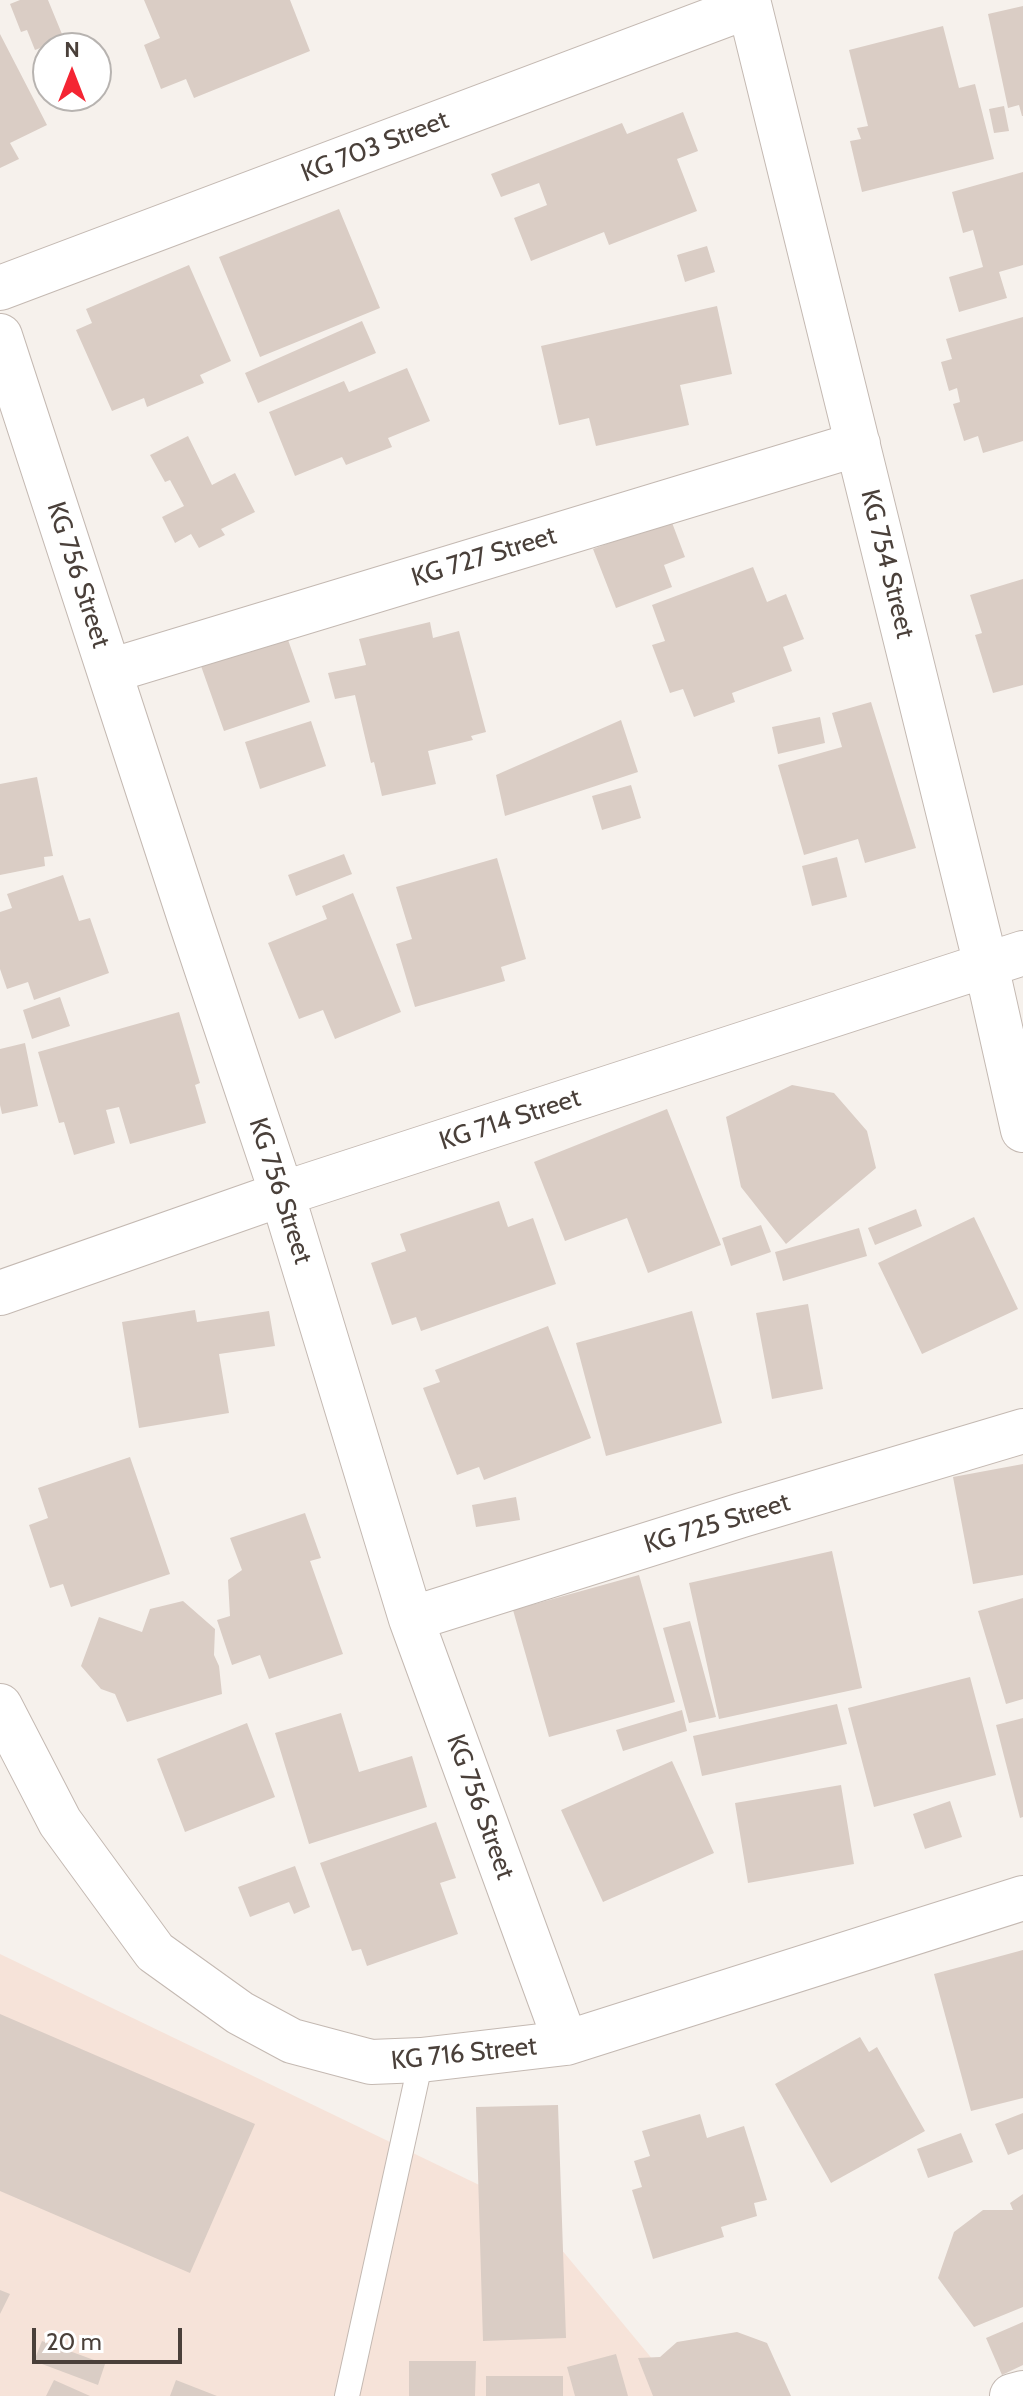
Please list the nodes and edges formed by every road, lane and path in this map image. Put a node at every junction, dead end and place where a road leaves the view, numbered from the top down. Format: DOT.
graph roads {
  1 [pos="748,3"];
  2 [pos="0,288"];
  3 [pos="0,336"];
  4 [pos="858,444"];
  5 [pos="110,671"];
  6 [pos="1004,959"];
  7 [pos="1023,1130"];
  8 [pos="282,1194"];
  9 [pos="0,1293"];
  10 [pos="1023,1431"];
  11 [pos="411,1619"];
  12 [pos="0,1706"];
  13 [pos="1023,1898"];
  14 [pos="566,2043"];
  15 [pos="421,2060"];
  16 [pos="1023,2393"];
  17 [pos="347,2396"];
  18 [pos="1012,2396"];
  1 -- 2 [label="street, KG 703 Street"];
  1 -- 4 [label="street, KG 754 Street"];
  3 -- 5 [label="street, KG 756 Street"];
  4 -- 5 [label="street, KG 727 Street"];
  4 -- 6 [label="street, KG 754 Street"];
  5 -- 8 [label="street, KG 756 Street"];
  6 -- 7 [label="street, KG 754 Street"];
  6 -- 8 [label="street, KG 714 Street"];
  8 -- 9 [label="street, KG 714 Street"];
  8 -- 11 [label="street, KG 756 Street"];
  10 -- 11 [label="street, KG 725 Street"];
  11 -- 14 [label="street, KG 756 Street"];
  12 -- 15 [label="street, KG 716 Street"];
  13 -- 14 [label="street, KG 716 Street"];
  14 -- 15 [label="street, KG 716 Street"];
  15 -- 17 [label="lane"];
  16 -- 18 [label="street"];
}
